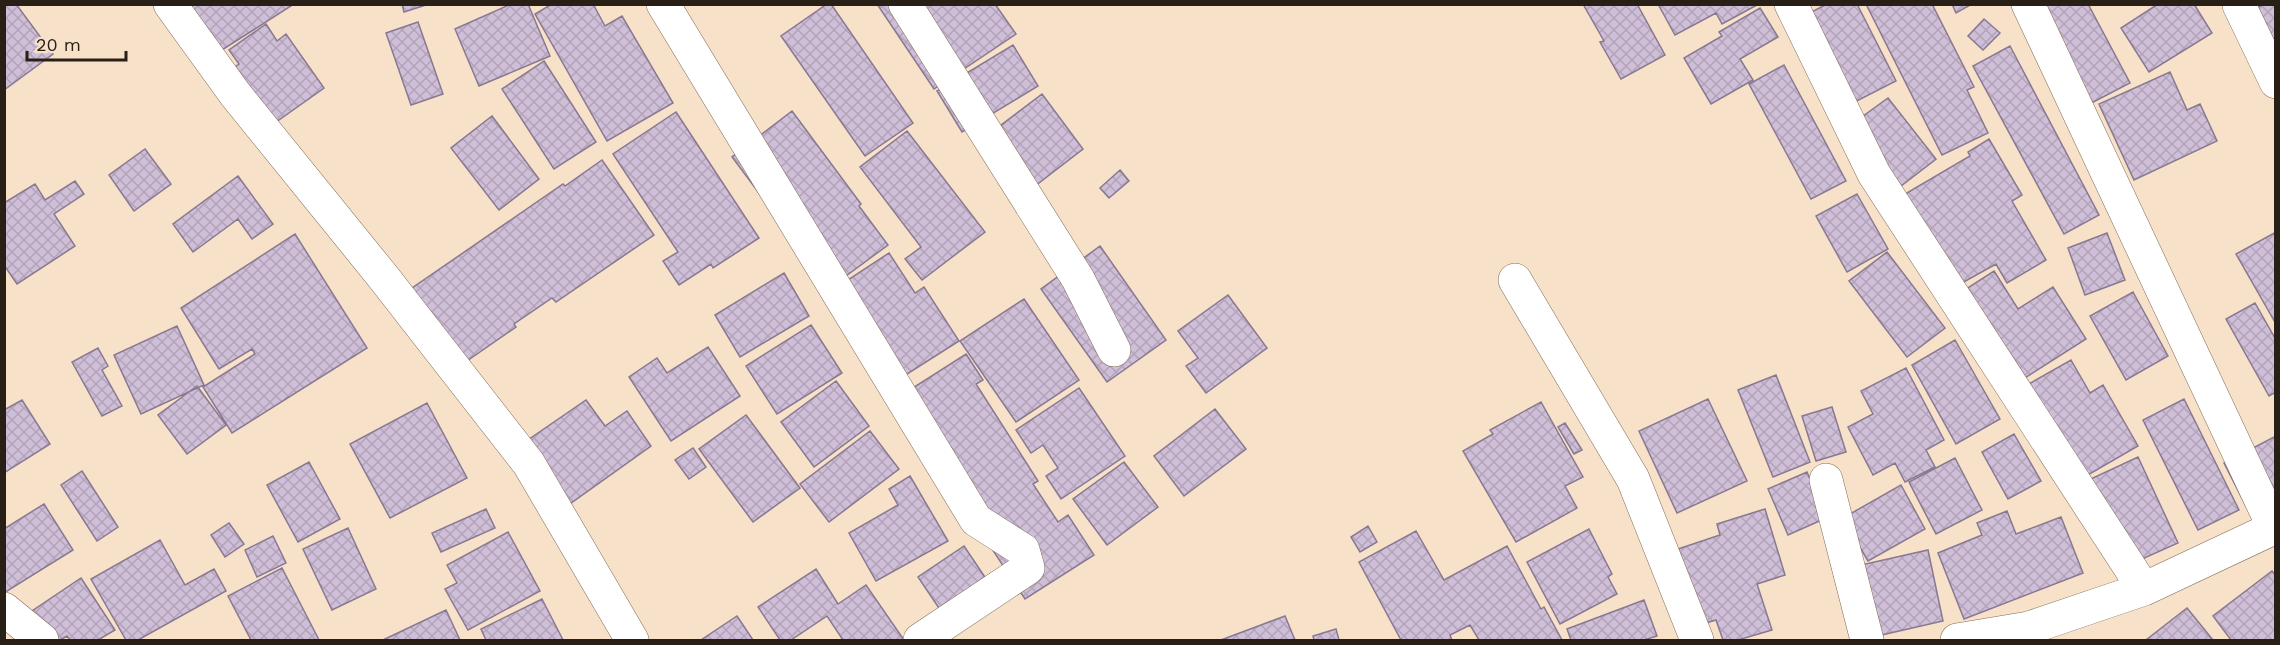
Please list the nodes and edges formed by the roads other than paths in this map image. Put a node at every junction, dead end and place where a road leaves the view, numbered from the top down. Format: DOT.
graph roads {
  1 [pos="170,4"];
  2 [pos="663,4"];
  3 [pos="905,4"];
  4 [pos="1791,4"];
  5 [pos="2028,4"];
  6 [pos="2239,5"];
  7 [pos="2276,82"];
  8 [pos="1515,280"];
  9 [pos="1114,350"];
  10 [pos="1826,480"];
  11 [pos="2275,528"];
  12 [pos="2144,590"];
  13 [pos="4,609"];
  14 [pos="4,638"];
  15 [pos="18,640"];
  16 [pos="42,640"];
  17 [pos="632,640"];
  18 [pos="920,640"];
  19 [pos="1697,640"];
  20 [pos="1867,640"];
  21 [pos="1957,640"];
  1 -- 17 [label="street"];
  2 -- 18 [label="street"];
  3 -- 9 [label="street"];
  4 -- 12 [label="street"];
  5 -- 11 [label="street"];
  6 -- 7 [label="street"];
  8 -- 19 [label="street"];
  10 -- 20 [label="street"];
  11 -- 12 [label="street"];
  12 -- 21 [label="street"];
  13 -- 16 [label="street"];
  14 -- 15 [label="street"];
}
